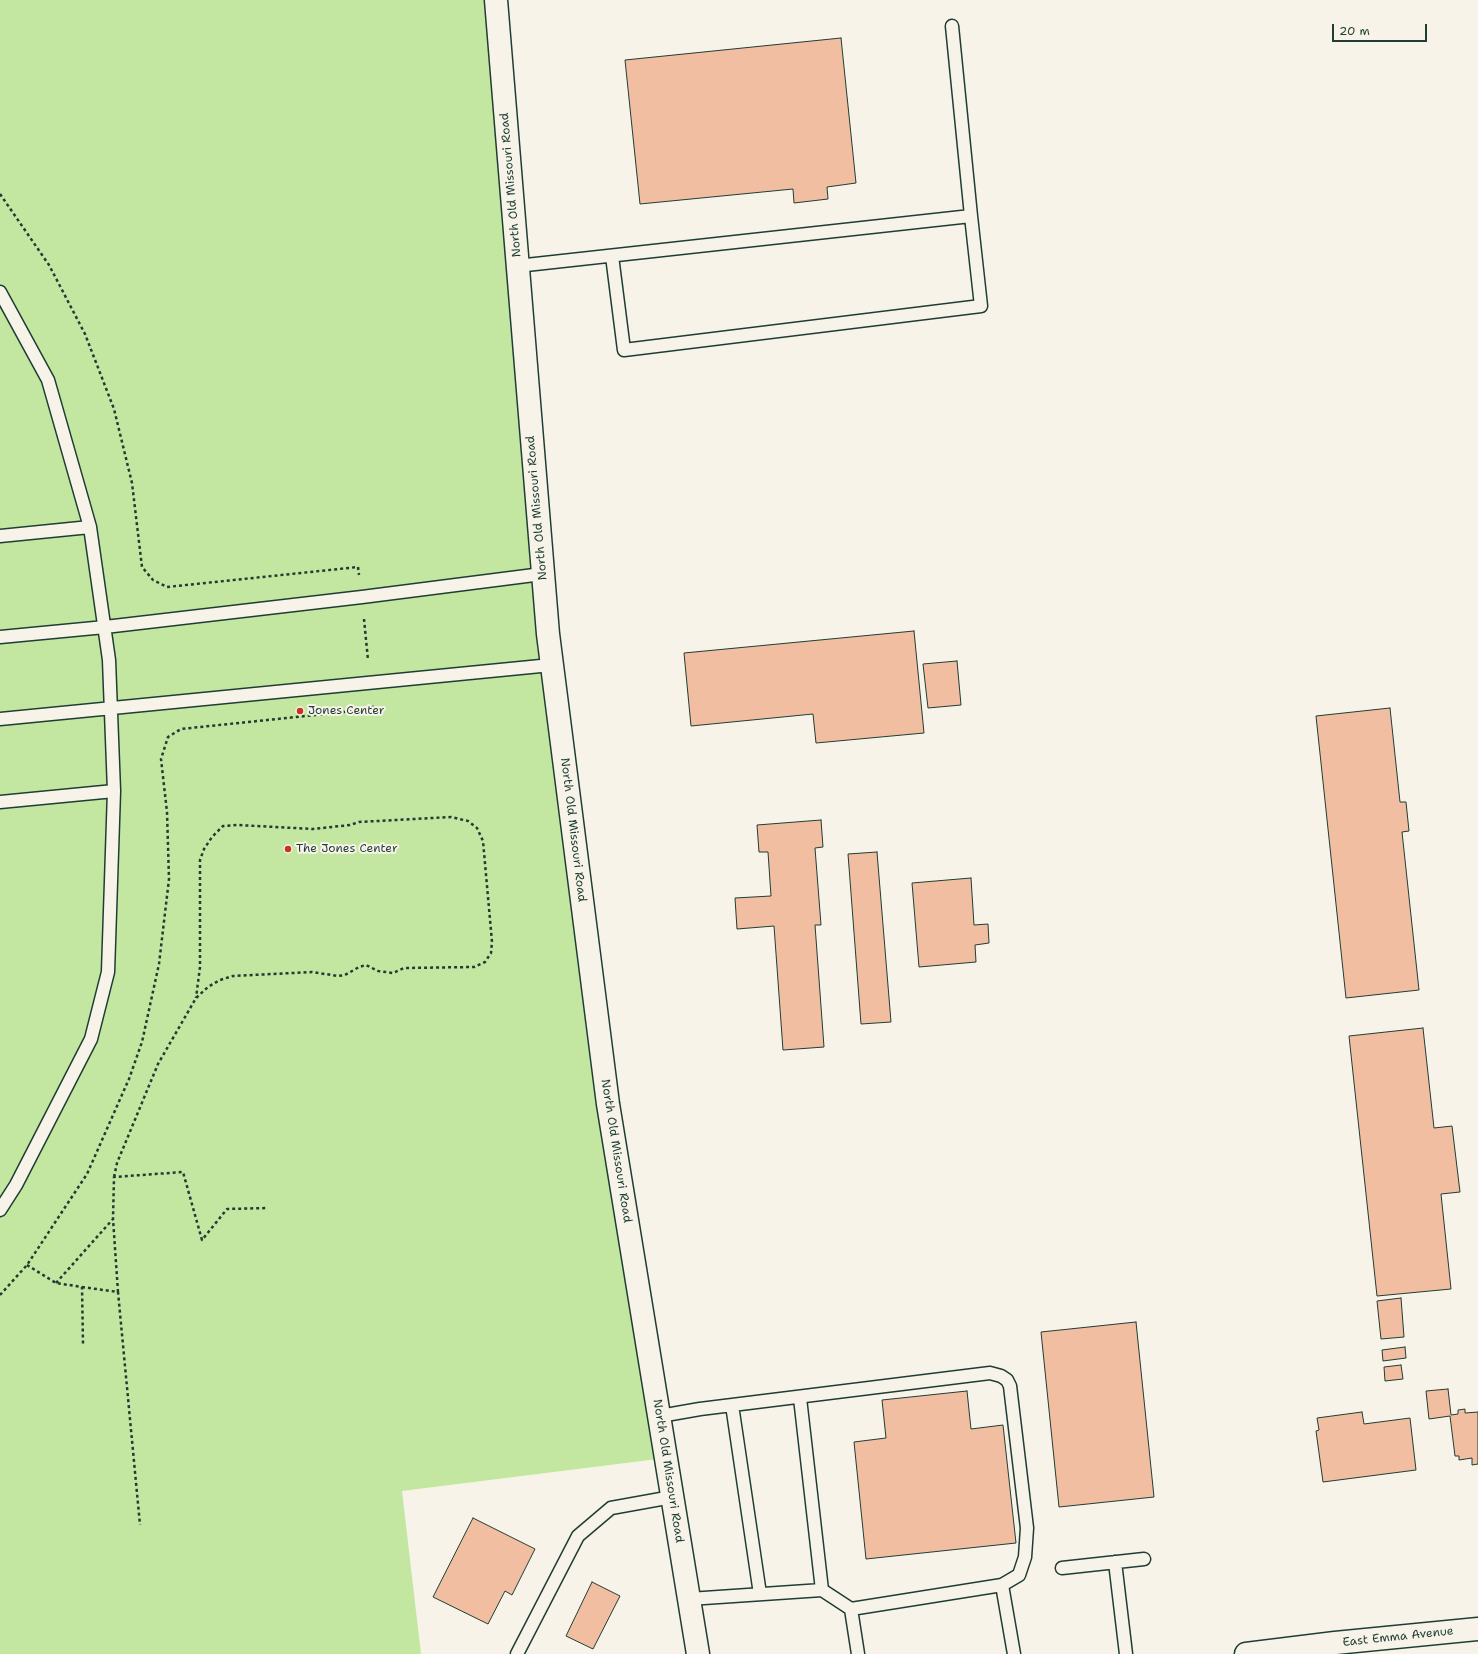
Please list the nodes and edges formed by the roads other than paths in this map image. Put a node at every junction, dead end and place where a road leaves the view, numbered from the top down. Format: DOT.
graph roads {
  1 [pos="496,0"];
  2 [pos="952,26"];
  3 [pos="971,216"];
  4 [pos="612,256"];
  5 [pos="518,266"];
  6 [pos="0,292"];
  7 [pos="90,527"];
  8 [pos="0,536"];
  9 [pos="542,574"];
  10 [pos="105,627"];
  11 [pos="0,637"];
  12 [pos="551,665"];
  13 [pos="111,708"];
  14 [pos="0,719"];
  15 [pos="114,791"];
  16 [pos="0,802"];
  17 [pos="0,1210"];
  18 [pos="800,1398"];
  19 [pos="732,1406"];
  20 [pos="660,1416"];
  21 [pos="672,1498"];
  22 [pos="1144,1559"];
  23 [pos="1115,1562"];
  24 [pos="1062,1568"];
  25 [pos="1002,1585"];
  26 [pos="822,1590"];
  27 [pos="760,1594"];
  28 [pos="689,1599"];
  29 [pos="850,1608"];
  30 [pos="1478,1629"];
  31 [pos="517,1654"];
  32 [pos="698,1654"];
  33 [pos="858,1654"];
  34 [pos="1014,1654"];
  35 [pos="1126,1654"];
  36 [pos="1246,1654"];
  1 -- 5 [label="main road, North Old Missouri Road"];
  2 -- 3 [label="lane"];
  3 -- 4 [label="lane"];
  3 -- 4 [label="lane"];
  4 -- 5 [label="lane"];
  5 -- 9 [label="main road, North Old Missouri Road"];
  6 -- 7 [label="lane"];
  7 -- 8 [label="lane"];
  7 -- 10 [label="lane"];
  9 -- 10 [label="lane"];
  9 -- 12 [label="main road, North Old Missouri Road"];
  10 -- 11 [label="lane"];
  10 -- 13 [label="lane"];
  12 -- 13 [label="lane"];
  12 -- 20 [label="main road, North Old Missouri Road"];
  13 -- 14 [label="lane"];
  13 -- 15 [label="lane"];
  15 -- 16 [label="lane"];
  15 -- 17 [label="lane"];
  18 -- 19 [label="lane"];
  18 -- 25 [label="lane"];
  18 -- 26 [label="lane"];
  19 -- 20 [label="lane"];
  19 -- 27 [label="lane"];
  20 -- 21 [label="main road, North Old Missouri Road"];
  21 -- 28 [label="main road, North Old Missouri Road"];
  21 -- 31 [label="lane"];
  22 -- 23 [label="lane"];
  23 -- 24 [label="lane"];
  23 -- 35 [label="lane"];
  25 -- 29 [label="lane"];
  25 -- 34 [label="lane"];
  26 -- 27 [label="lane"];
  26 -- 29 [label="lane"];
  27 -- 28 [label="lane"];
  28 -- 32 [label="main road, North Old Missouri Road"];
  29 -- 33 [label="lane"];
  30 -- 36 [label="main road, East Emma Avenue"];
}
